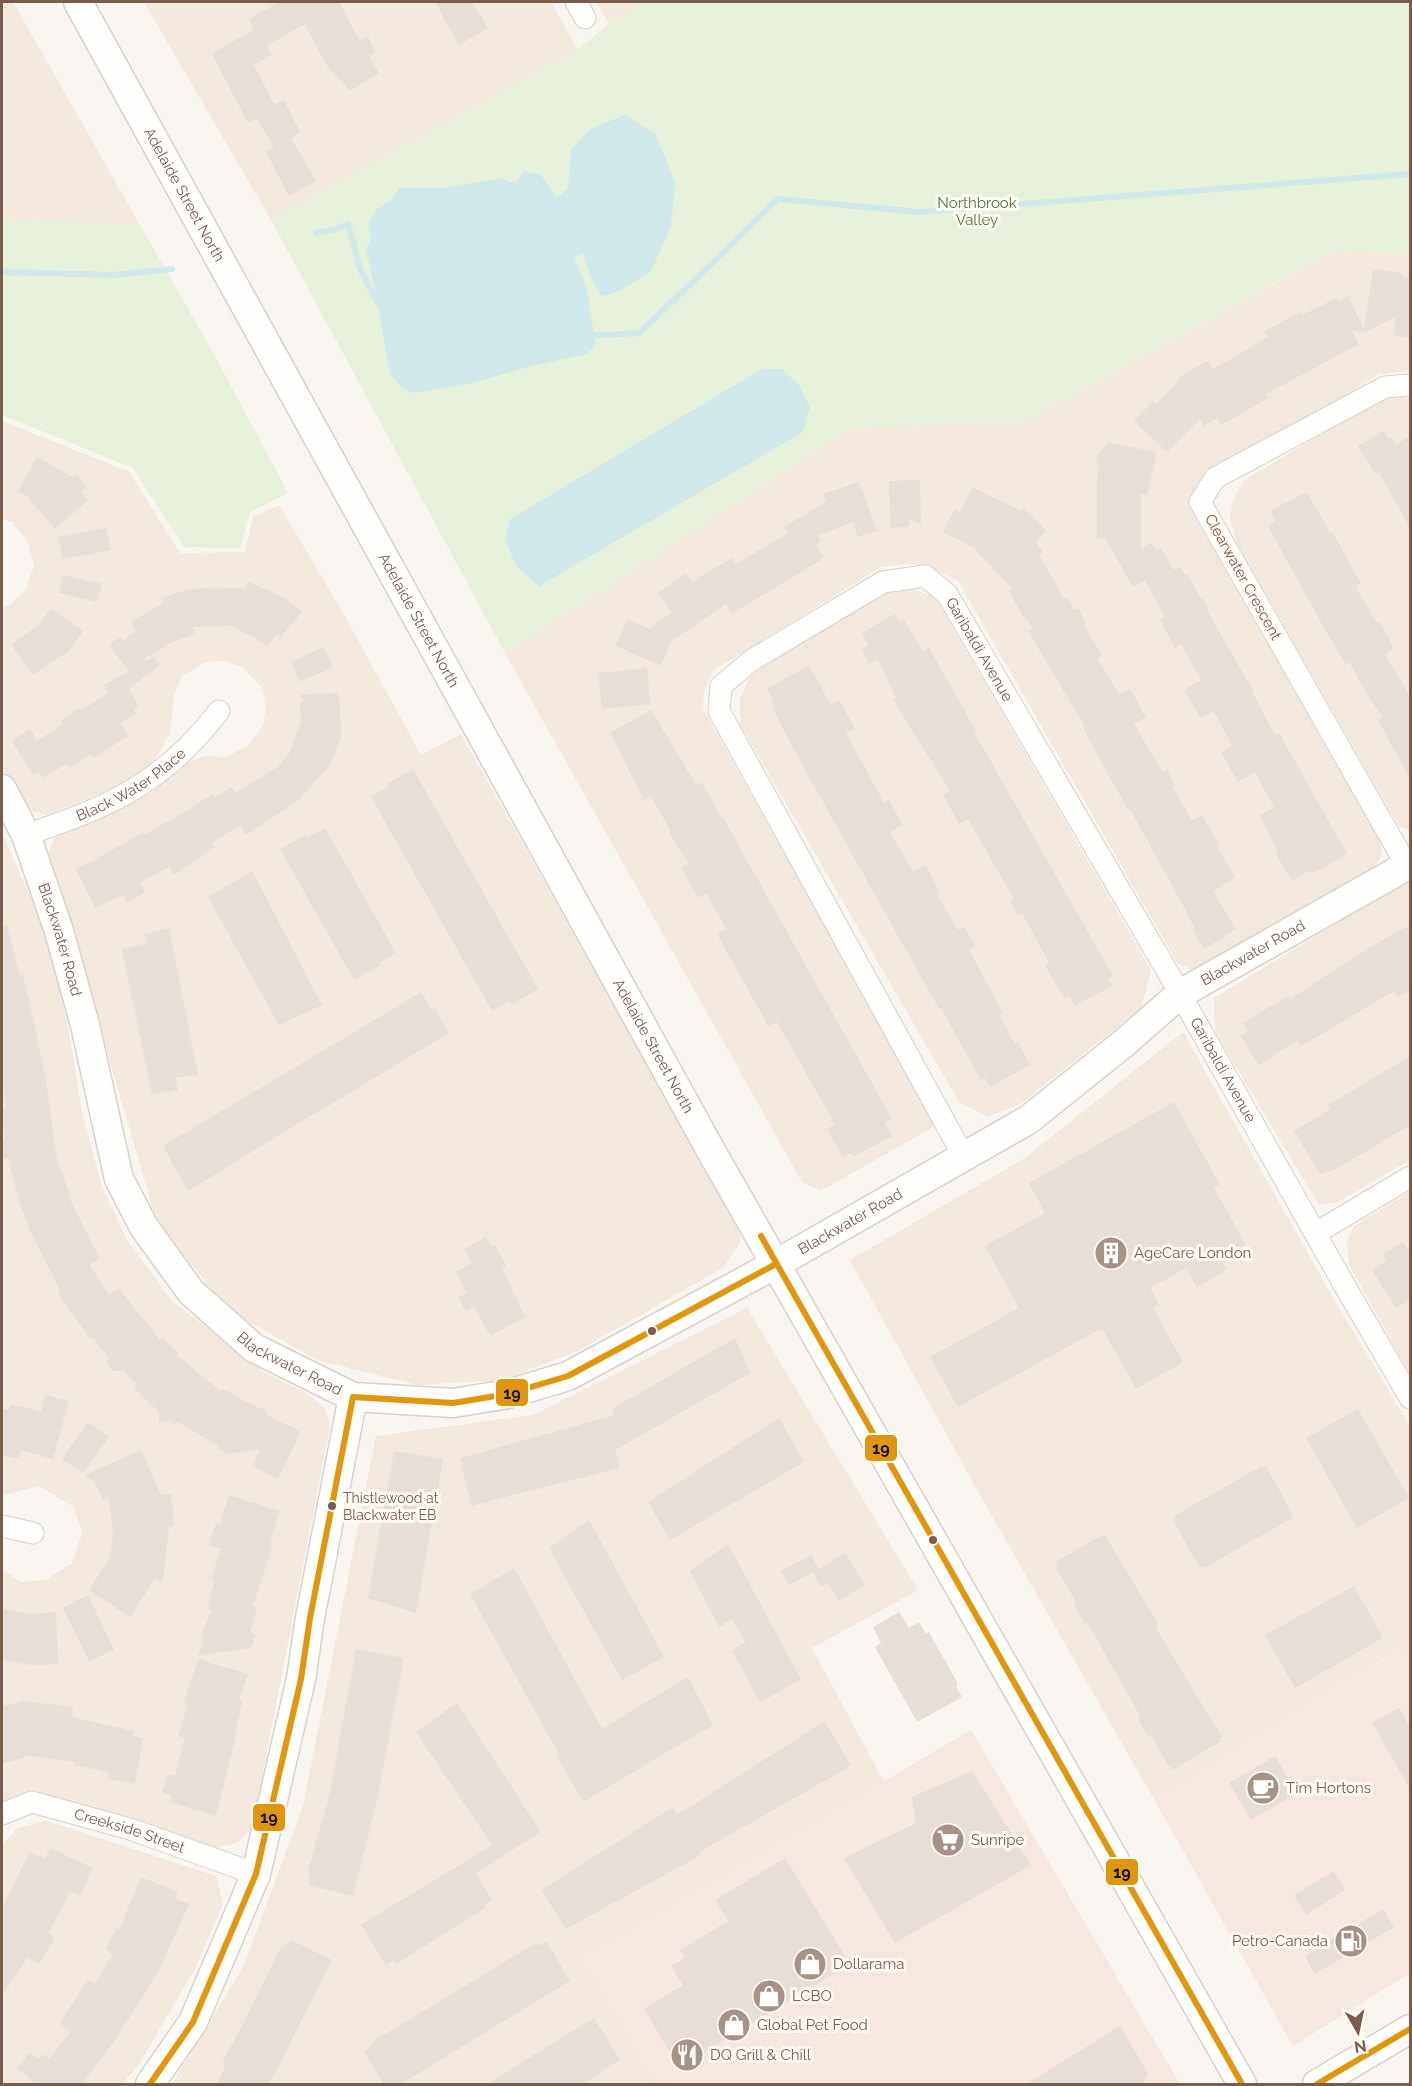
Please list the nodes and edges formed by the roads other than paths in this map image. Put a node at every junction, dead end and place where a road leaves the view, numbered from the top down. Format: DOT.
graph roads {
  1 [pos="78,2"];
  2 [pos="1410,386"];
  3 [pos="219,711"];
  4 [pos="2,789"];
  5 [pos="26,835"];
  6 [pos="1408,865"];
  7 [pos="1180,994"];
  8 [pos="964,1157"];
  9 [pos="1410,1177"];
  10 [pos="1316,1233"];
  11 [pos="776,1264"];
  12 [pos="353,1396"];
  13 [pos="1410,1398"];
  14 [pos="2,1526"];
  15 [pos="33,1533"];
  16 [pos="2,1814"];
  17 [pos="256,1874"];
  18 [pos="1410,2029"];
  19 [pos="150,2085"];
  20 [pos="1242,2085"];
  21 [pos="1317,2085"];
  1 -- 11 [label="street, Adelaide Street North"];
  2 -- 6 [label="street, Clearwater Crescent"];
  3 -- 5 [label="street, Black Water Place"];
  4 -- 5 [label="street, Blackwater Road"];
  5 -- 12 [label="street, Blackwater Road"];
  6 -- 7 [label="street, Blackwater Road"];
  7 -- 8 [label="street, Blackwater Road"];
  7 -- 8 [label="street, Garibaldi Avenue"];
  7 -- 10 [label="street, Garibaldi Avenue"];
  8 -- 11 [label="street, Blackwater Road"];
  9 -- 10 [label="street"];
  10 -- 13 [label="street, Garibaldi Avenue"];
  11 -- 12 [label="street, Blackwater Road"];
  11 -- 20 [label="street, Adelaide Street North"];
  12 -- 17 [label="street"];
  14 -- 15 [label="street"];
  16 -- 17 [label="street, Creekside Street"];
  17 -- 19 [label="street"];
  18 -- 21 [label="street"];
}
